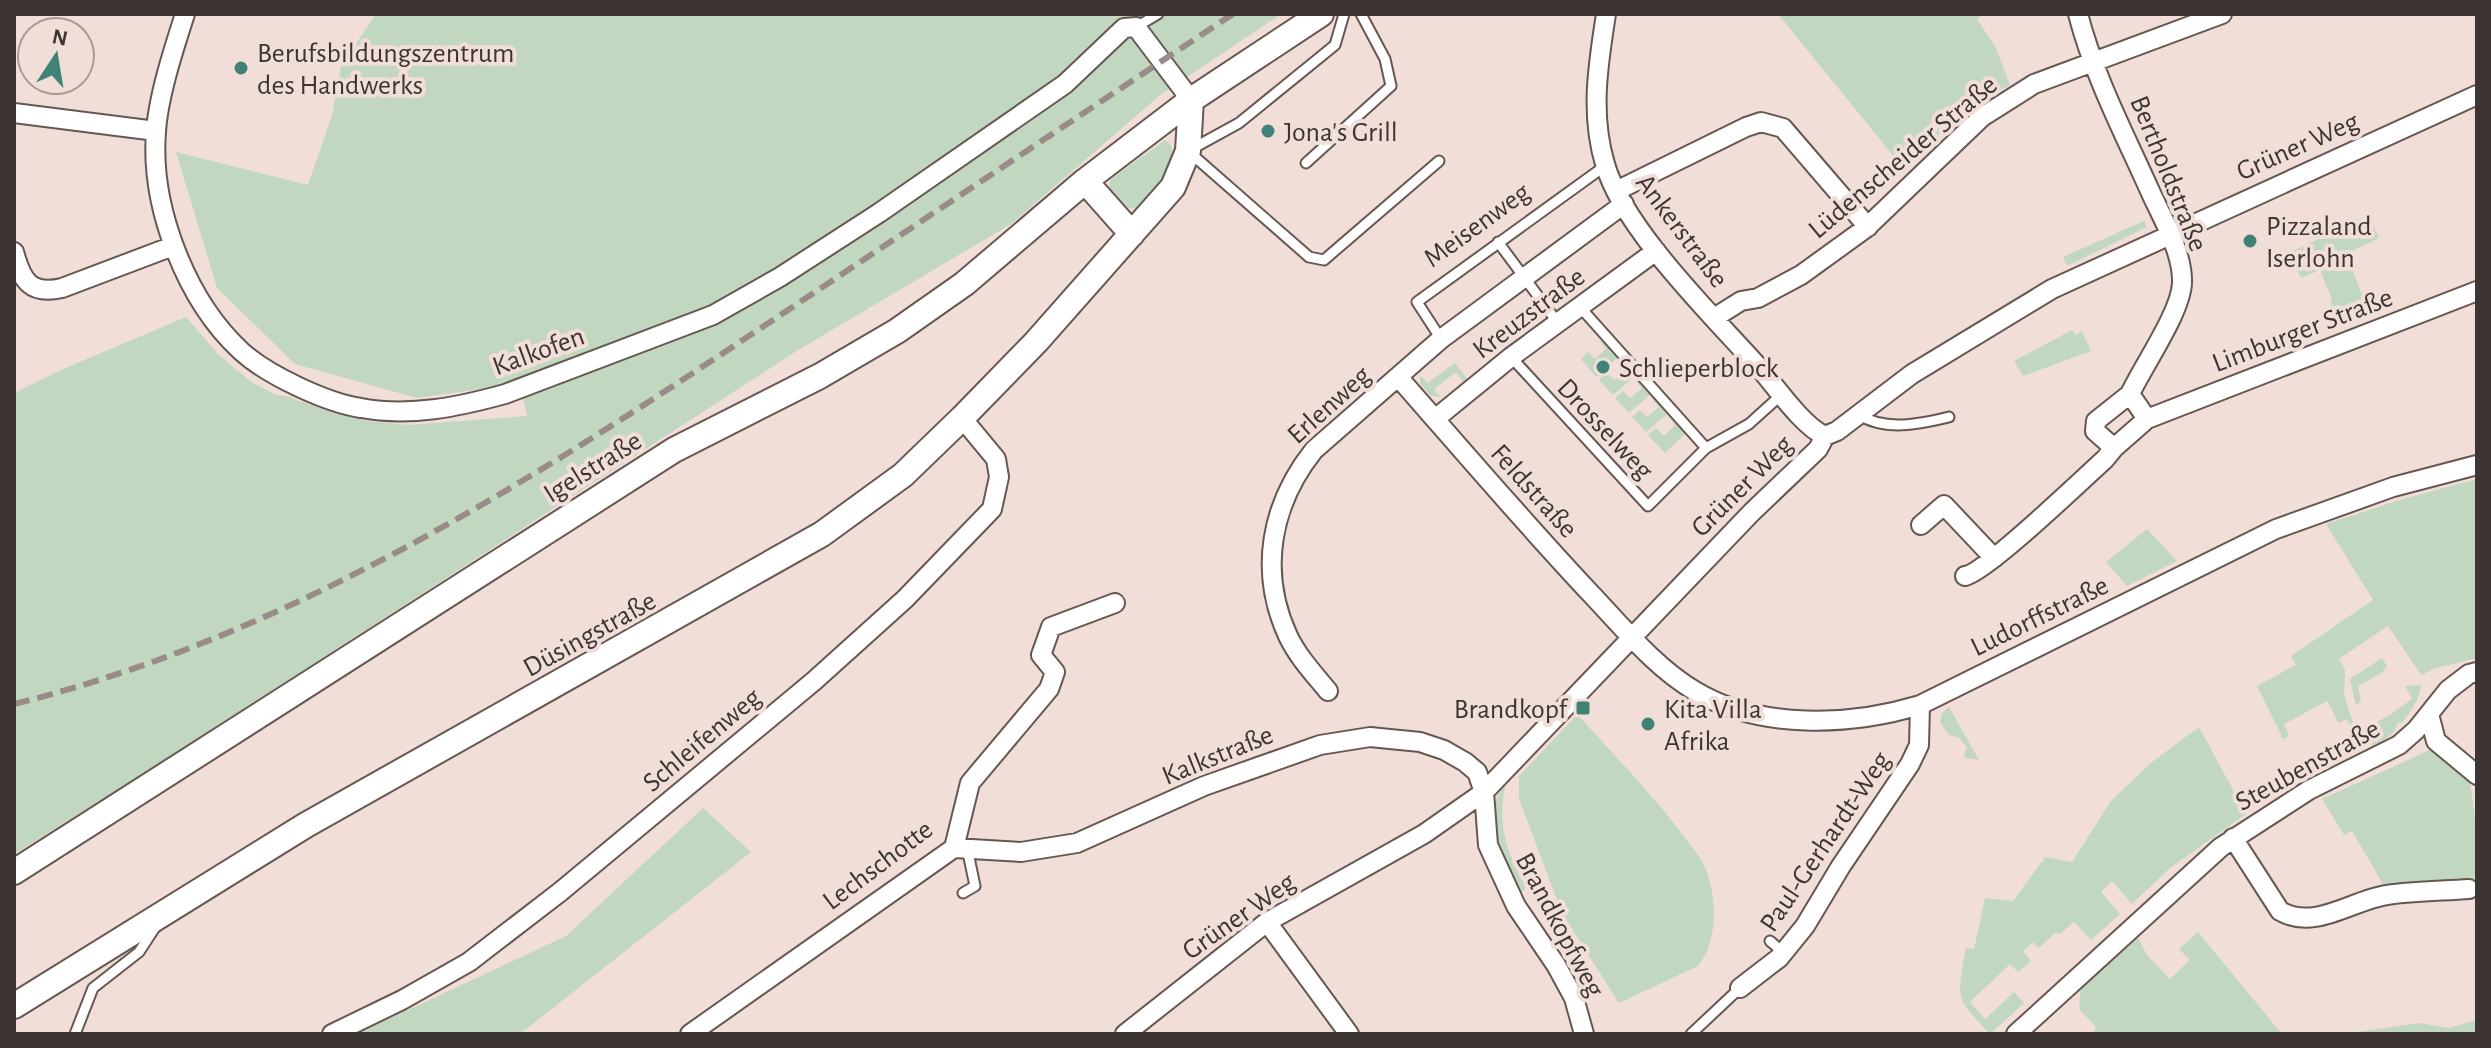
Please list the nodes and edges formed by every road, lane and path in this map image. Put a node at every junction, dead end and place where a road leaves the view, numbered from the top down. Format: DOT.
graph roads {
  1 [pos="185,14"];
  2 [pos="1158,14"];
  3 [pos="1321,14"];
  4 [pos="1344,14"];
  5 [pos="1361,14"];
  6 [pos="1606,14"];
  7 [pos="2078,14"];
  8 [pos="2222,14"];
  9 [pos="1136,27"];
  10 [pos="2093,63"];
  11 [pos="2477,95"];
  12 [pos="1191,100"];
  13 [pos="14,113"];
  14 [pos="156,131"];
  15 [pos="1188,151"];
  16 [pos="1439,161"];
  17 [pos="1306,163"];
  18 [pos="1605,166"];
  19 [pos="1085,181"];
  20 [pos="1620,198"];
  21 [pos="1868,227"];
  22 [pos="1132,234"];
  23 [pos="2169,234"];
  24 [pos="1498,242"];
  25 [pos="173,246"];
  26 [pos="1656,251"];
  27 [pos="14,252"];
  28 [pos="1524,279"];
  29 [pos="2477,291"];
  30 [pos="1580,307"];
  31 [pos="1714,318"];
  32 [pos="1558,323"];
  33 [pos="1441,339"];
  34 [pos="1511,357"];
  35 [pos="1399,378"];
  36 [pos="1782,394"];
  37 [pos="2130,394"];
  38 [pos="1858,414"];
  39 [pos="1949,417"];
  40 [pos="962,418"];
  41 [pos="1435,419"];
  42 [pos="2147,419"];
  43 [pos="1825,436"];
  44 [pos="1706,448"];
  45 [pos="2114,448"];
  46 [pos="2477,465"];
  47 [pos="1921,525"];
  48 [pos="1994,558"];
  49 [pos="1965,576"];
  50 [pos="1115,603"];
  51 [pos="1632,637"];
  52 [pos="2477,672"];
  53 [pos="1328,691"];
  54 [pos="1920,705"];
  55 [pos="2429,714"];
  56 [pos="2477,775"];
  57 [pos="1484,792"];
  58 [pos="2233,838"];
  59 [pos="960,848"];
  60 [pos="14,872"];
  61 [pos="2469,889"];
  62 [pos="963,893"];
  63 [pos="165,913"];
  64 [pos="1267,922"];
  65 [pos="1740,988"];
  66 [pos="14,1006"];
  67 [pos="75,1034"];
  68 [pos="332,1034"];
  69 [pos="690,1034"];
  70 [pos="1125,1034"];
  71 [pos="1349,1034"];
  72 [pos="1584,1034"];
  73 [pos="1691,1034"];
  74 [pos="2016,1034"];
  1 -- 14 [label="street, Kalkofen"];
  2 -- 9 [label="lane"];
  3 -- 12 [label="main road, Igelstraße"];
  4 -- 15 [label="lane"];
  5 -- 17 [label="lane"];
  6 -- 18 [label="street, Ankerstraße"];
  7 -- 10 [label="street, Bertholdstraße"];
  8 -- 10 [label="street, Lüdenscheider Straße"];
  9 -- 12 [label="street"];
  9 -- 25 [label="street, Kalkofen"];
  10 -- 21 [label="street, Lüdenscheider Straße"];
  10 -- 23 [label="street, Bertholdstraße"];
  11 -- 23 [label="street, Grüner Weg"];
  12 -- 15 [label="main road, Düsingstraße"];
  12 -- 19 [label="main road, Igelstraße"];
  13 -- 14 [label="street"];
  14 -- 25 [label="street, Kalkofen"];
  15 -- 16 [label="lane"];
  15 -- 22 [label="main road, Düsingstraße"];
  18 -- 20 [label="street, Ankerstraße"];
  18 -- 24 [label="lane, Meisenweg"];
  19 -- 22 [label="main road"];
  19 -- 60 [label="main road, Igelstraße"];
  20 -- 21 [label="street"];
  20 -- 26 [label="street, Ankerstraße"];
  20 -- 28 [label="street"];
  21 -- 31 [label="street, Lüdenscheider Straße"];
  22 -- 40 [label="main road, Düsingstraße"];
  23 -- 37 [label="street, Bertholdstraße"];
  23 -- 38 [label="street, Grüner Weg"];
  24 -- 28 [label="lane"];
  24 -- 33 [label="lane, Meisenweg"];
  25 -- 27 [label="street"];
  26 -- 30 [label="street, Kreuzstraße"];
  26 -- 31 [label="street, Ankerstraße"];
  28 -- 32 [label="lane"];
  28 -- 33 [label="street"];
  29 -- 42 [label="street, Limburger Straße"];
  30 -- 32 [label="street, Kreuzstraße"];
  30 -- 44 [label="lane"];
  31 -- 36 [label="street, Ankerstraße"];
  32 -- 34 [label="street, Kreuzstraße"];
  33 -- 35 [label="street"];
  34 -- 41 [label="street, Kreuzstraße"];
  34 -- 44 [label="lane, Drosselweg"];
  35 -- 41 [label="street, Feldstraße"];
  35 -- 53 [label="street, Erlenweg"];
  36 -- 43 [label="street, Ankerstraße"];
  36 -- 44 [label="lane"];
  37 -- 42 [label="street"];
  37 -- 45 [label="street, Bertholdstraße"];
  38 -- 39 [label="lane"];
  38 -- 43 [label="street, Grüner Weg"];
  40 -- 63 [label="main road, Düsingstraße"];
  40 -- 68 [label="street, Schleifenweg"];
  41 -- 51 [label="street, Feldstraße"];
  42 -- 45 [label="street"];
  43 -- 51 [label="street, Grüner Weg"];
  45 -- 48 [label="street"];
  46 -- 54 [label="street, Ludorffstraße"];
  47 -- 48 [label="street"];
  48 -- 49 [label="street"];
  50 -- 59 [label="street, Lechschotte"];
  51 -- 54 [label="street, Ludorffstraße"];
  51 -- 57 [label="street, Grüner Weg"];
  52 -- 55 [label="street, Steubenstraße"];
  54 -- 65 [label="street, Paul-Gerhardt-Weg"];
  55 -- 56 [label="street"];
  55 -- 58 [label="street, Steubenstraße"];
  57 -- 59 [label="street, Kalkstraße"];
  57 -- 64 [label="street, Grüner Weg"];
  57 -- 72 [label="street, Brandkopfweg"];
  58 -- 61 [label="street, Steubenstraße"];
  58 -- 74 [label="street, Steubenstraße"];
  59 -- 62 [label="lane"];
  59 -- 69 [label="street, Lechschotte"];
  63 -- 66 [label="main road, Düsingstraße"];
  63 -- 67 [label="lane"];
  64 -- 70 [label="street, Grüner Weg"];
  64 -- 71 [label="street"];
  65 -- 73 [label="lane"];
}
